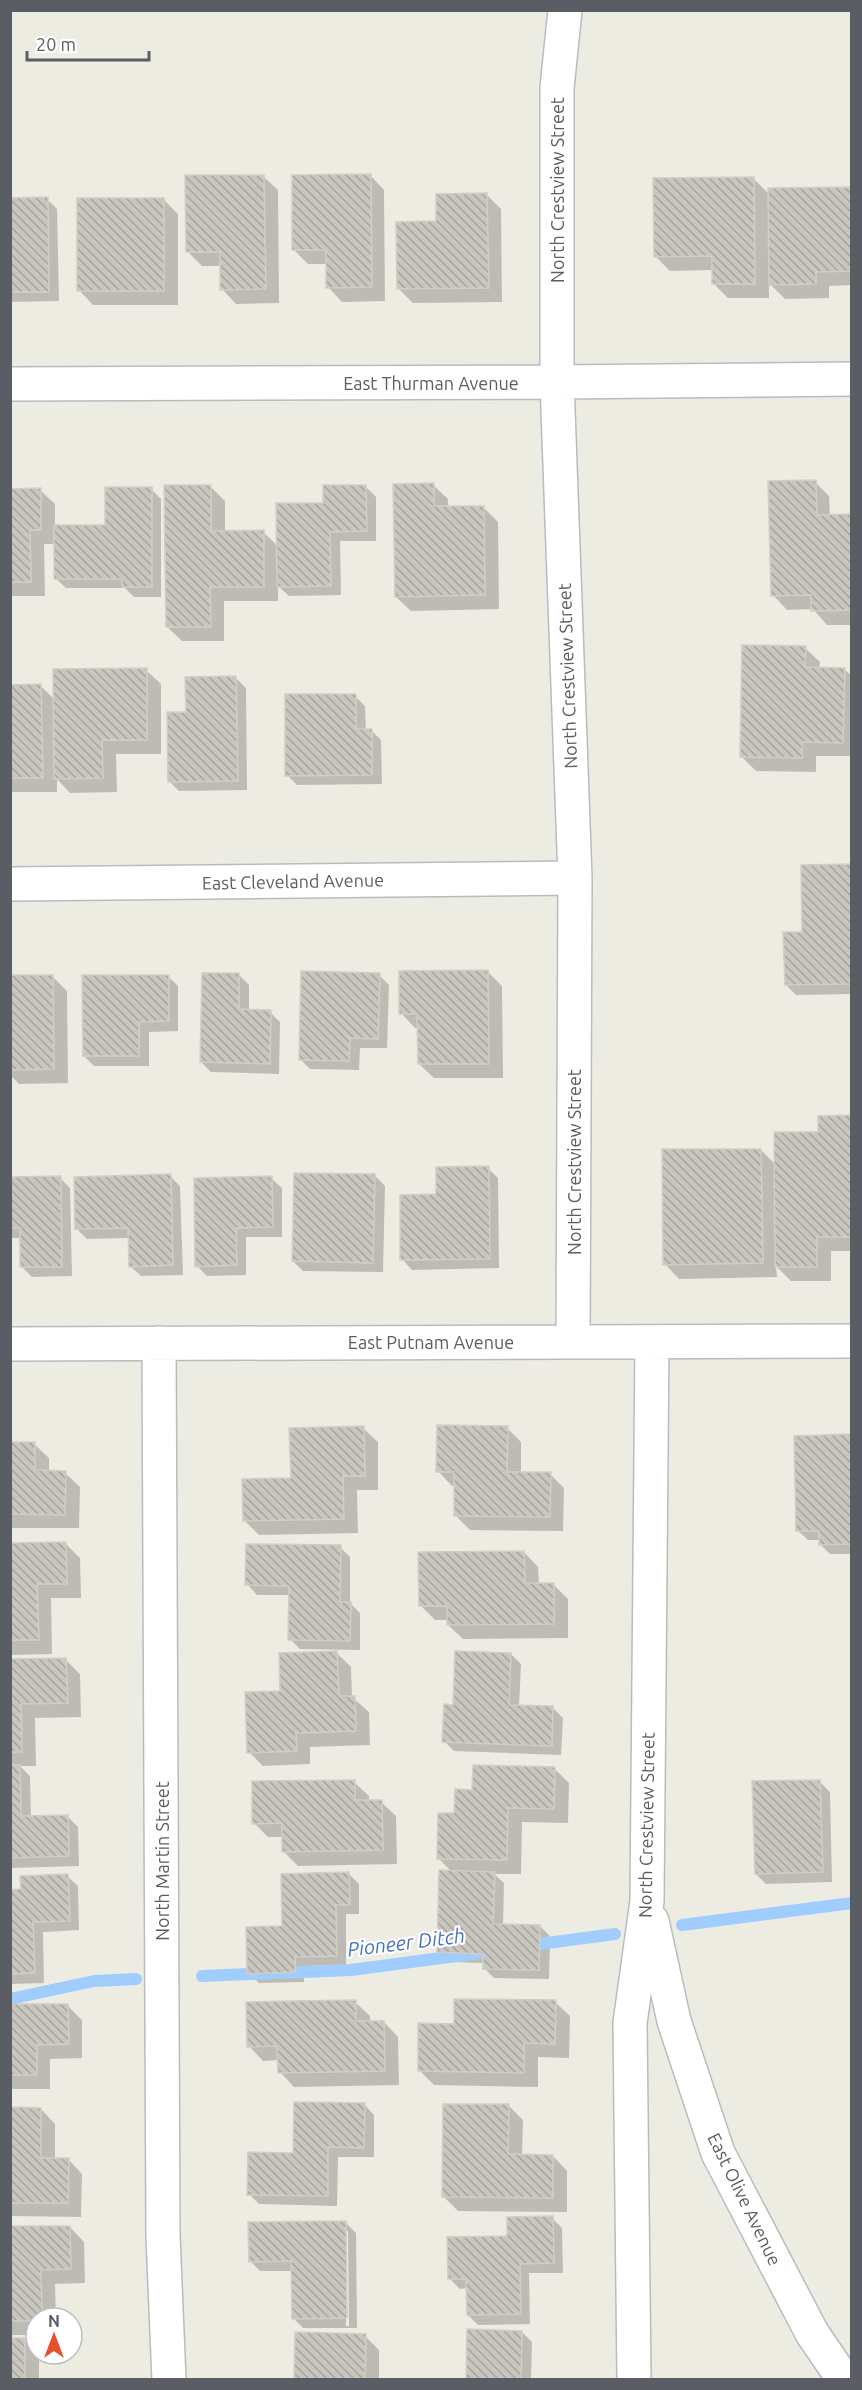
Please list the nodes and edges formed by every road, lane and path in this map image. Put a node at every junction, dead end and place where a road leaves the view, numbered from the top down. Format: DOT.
graph roads {
  1 [pos="565,10"];
  2 [pos="852,379"];
  3 [pos="557,382"];
  4 [pos="10,384"];
  5 [pos="574,878"];
  6 [pos="10,884"];
  7 [pos="852,1341"];
  8 [pos="573,1342"];
  9 [pos="652,1342"];
  10 [pos="159,1343"];
  11 [pos="10,1344"];
  12 [pos="647,1901"];
  13 [pos="169,2379"];
  14 [pos="634,2379"];
  15 [pos="844,2379"];
  1 -- 3 [label="street, North Crestview Street"];
  2 -- 3 [label="street, East Thurman Avenue"];
  3 -- 4 [label="street, East Thurman Avenue"];
  3 -- 5 [label="street, North Crestview Street"];
  5 -- 6 [label="street, East Cleveland Avenue"];
  5 -- 8 [label="street, North Crestview Street"];
  7 -- 9 [label="street, East Putnam Avenue"];
  8 -- 9 [label="street, East Putnam Avenue"];
  8 -- 10 [label="street, East Putnam Avenue"];
  9 -- 12 [label="street, North Crestview Street"];
  10 -- 11 [label="street, East Putnam Avenue"];
  10 -- 13 [label="street, North Martin Street"];
  12 -- 14 [label="street, North Crestview Street"];
  12 -- 15 [label="street, East Olive Avenue"];
}
